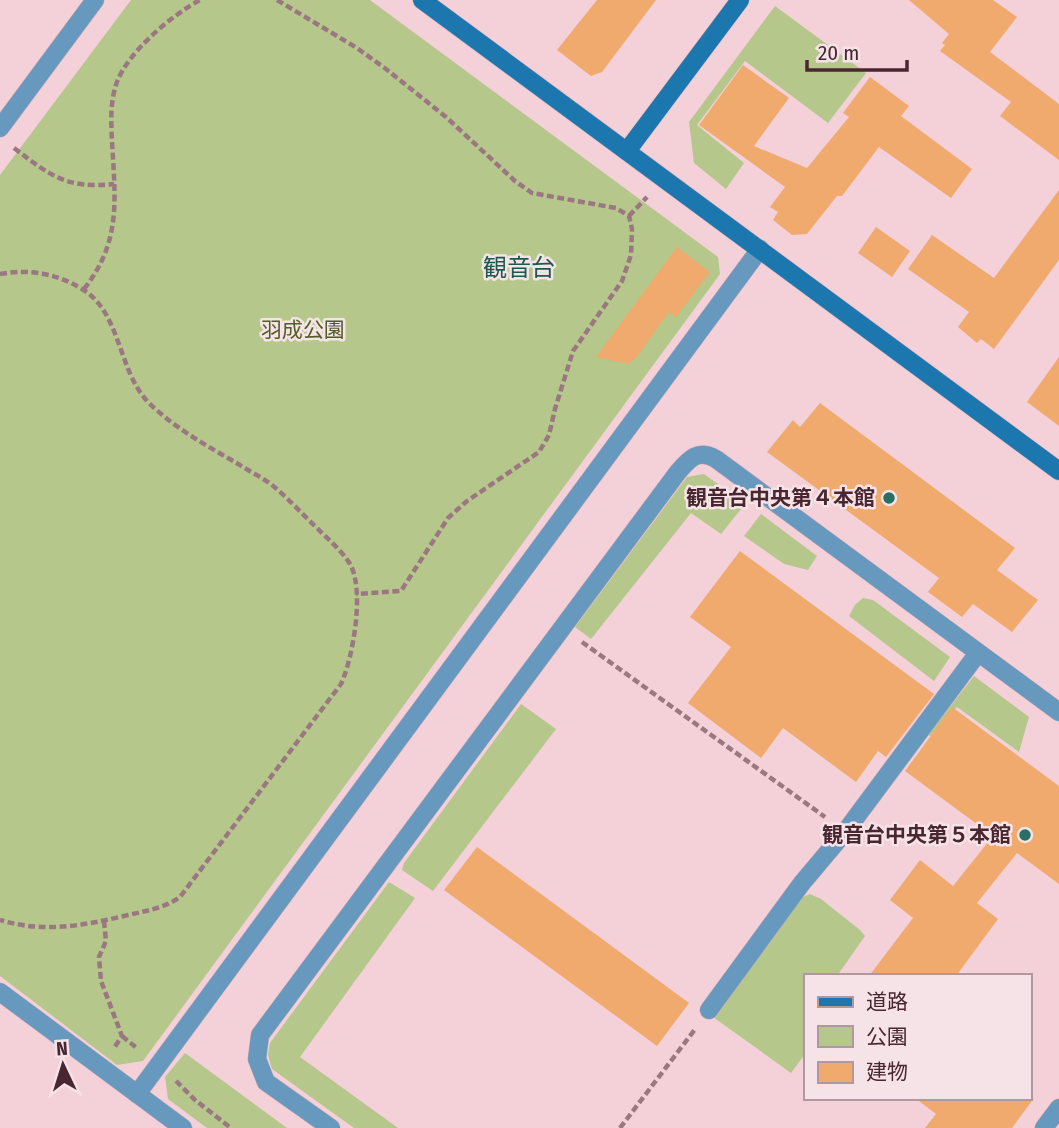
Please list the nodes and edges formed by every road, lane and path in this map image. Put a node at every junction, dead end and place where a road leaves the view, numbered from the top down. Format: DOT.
graph roads {
  1 [pos="95,0"];
  2 [pos="200,0"];
  3 [pos="277,0"];
  4 [pos="422,0"];
  5 [pos="740,0"];
  6 [pos="0,128"];
  7 [pos="12,146"];
  8 [pos="627,151"];
  9 [pos="114,184"];
  10 [pos="648,196"];
  11 [pos="629,216"];
  12 [pos="760,250"];
  13 [pos="0,274"];
  14 [pos="84,289"];
  15 [pos="1059,471"];
  16 [pos="356,594"];
  17 [pos="563,628"];
  18 [pos="978,653"];
  19 [pos="1059,712"];
  20 [pos="845,832"];
  21 [pos="0,920"];
  22 [pos="104,921"];
  23 [pos="0,992"];
  24 [pos="709,1010"];
  25 [pos="122,1036"];
  26 [pos="140,1050"];
  27 [pos="101,1067"];
  28 [pos="176,1080"];
  29 [pos="137,1094"];
  30 [pos="1059,1108"];
  31 [pos="183,1128"];
  32 [pos="231,1128"];
  33 [pos="331,1128"];
  34 [pos="620,1128"];
  35 [pos="1044,1128"];
  1 -- 6 [label="street"];
  2 -- 9 [label="path"];
  3 -- 11 [label="path"];
  4 -- 8 [label="street"];
  5 -- 8 [label="street"];
  7 -- 9 [label="path"];
  8 -- 12 [label="street"];
  9 -- 14 [label="path"];
  10 -- 11 [label="path"];
  11 -- 16 [label="path"];
  12 -- 15 [label="street"];
  12 -- 29 [label="street"];
  13 -- 14 [label="path"];
  14 -- 16 [label="path"];
  16 -- 22 [label="path"];
  17 -- 18 [label="street"];
  17 -- 20 [label="path"];
  17 -- 33 [label="street"];
  18 -- 19 [label="street"];
  18 -- 20 [label="street"];
  20 -- 24 [label="street"];
  21 -- 22 [label="path"];
  22 -- 25 [label="path"];
  23 -- 27 [label="street"];
  24 -- 34 [label="path"];
  25 -- 26 [label="path"];
  25 -- 27 [label="path"];
  27 -- 29 [label="street"];
  28 -- 32 [label="path"];
  29 -- 31 [label="street"];
  30 -- 35 [label="street"];
}
